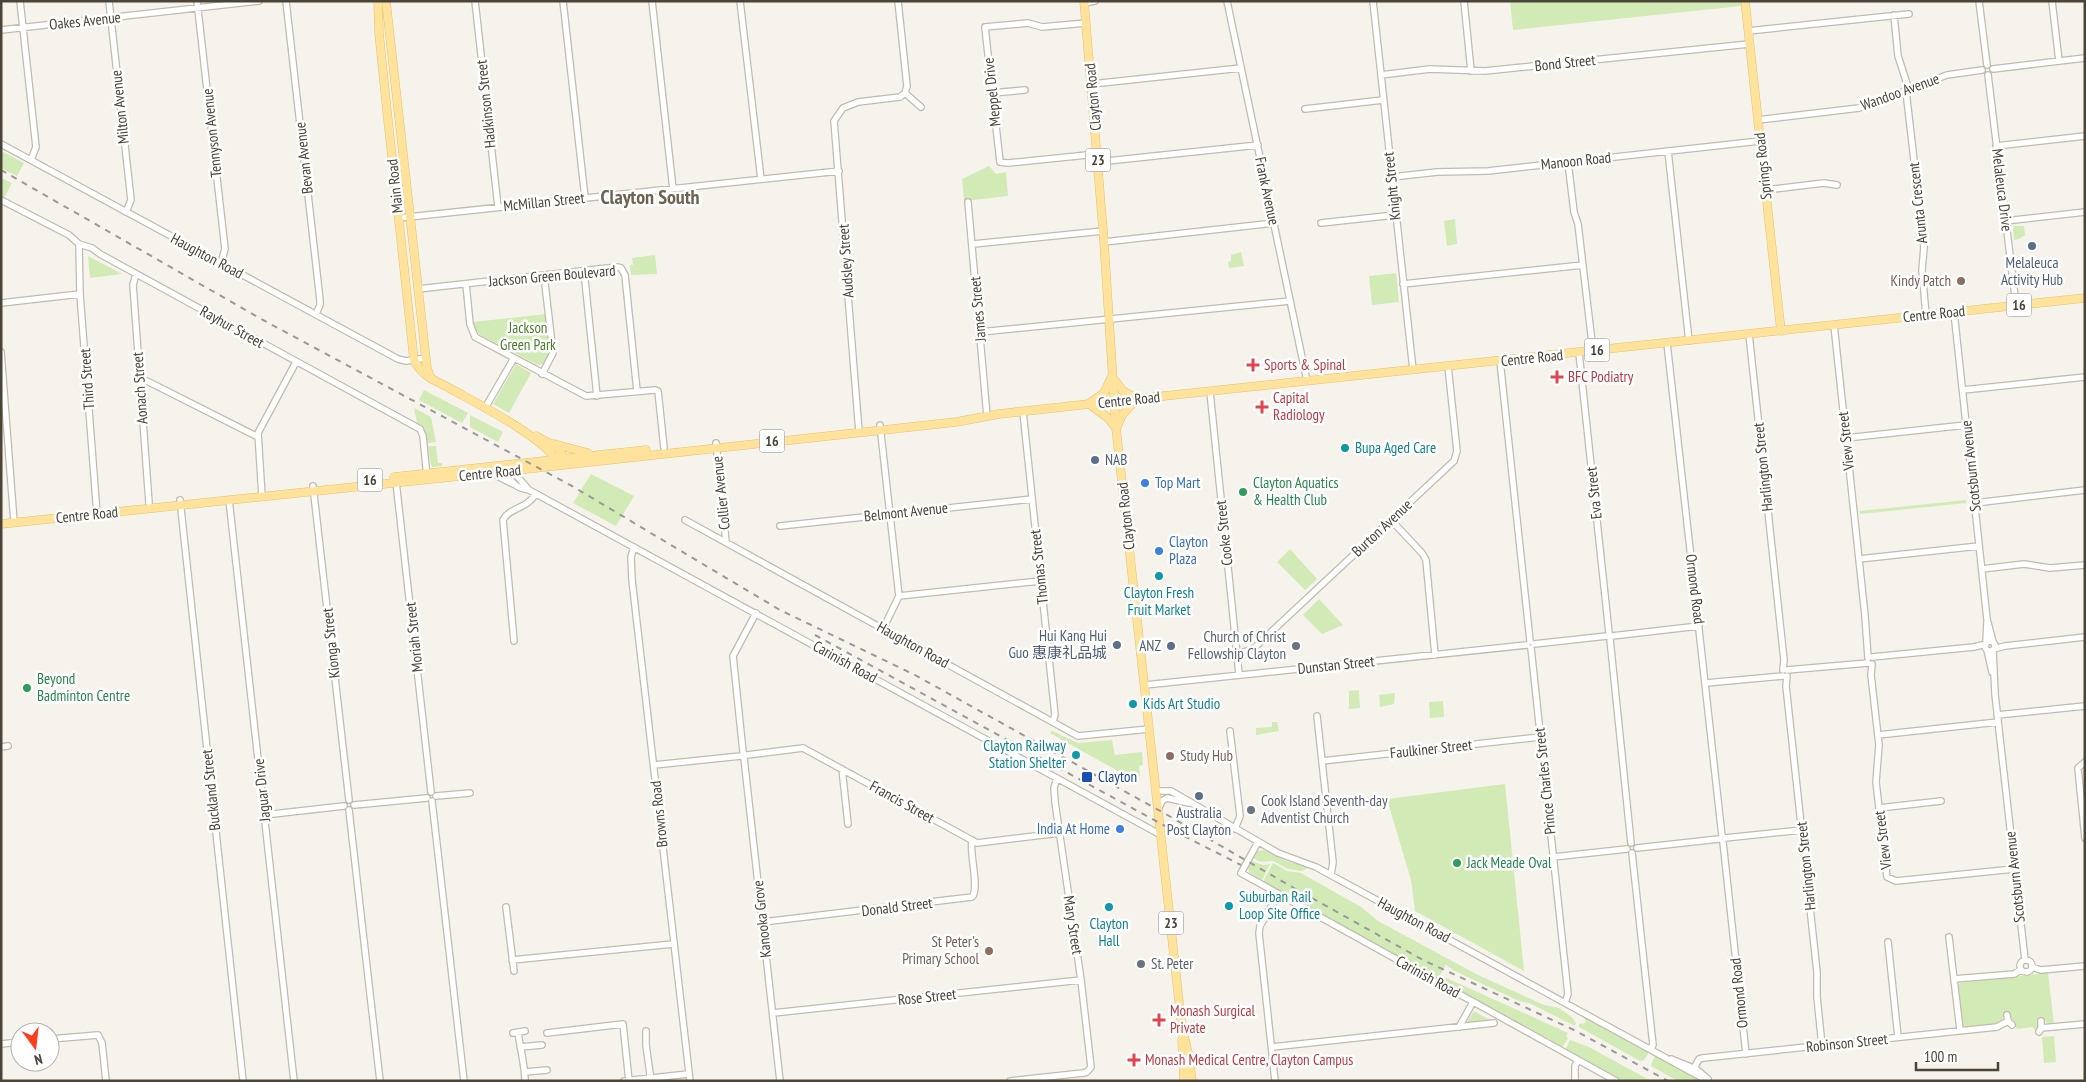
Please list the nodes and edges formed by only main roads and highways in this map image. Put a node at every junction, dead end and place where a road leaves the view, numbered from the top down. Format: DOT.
graph roads {
  1 [pos="378,1"];
  2 [pos="386,1"];
  3 [pos="1745,1"];
  4 [pos="1084,2"];
  5 [pos="398,110"];
  6 [pos="387,111"];
  7 [pos="415,260"];
  8 [pos="404,261"];
  9 [pos="2085,298"];
  10 [pos="1781,331"];
  11 [pos="1112,376"];
  12 [pos="431,379"];
  13 [pos="1137,399"];
  14 [pos="1114,401"];
  15 [pos="1089,404"];
  16 [pos="1116,428"];
  17 [pos="544,443"];
  18 [pos="716,445"];
  19 [pos="594,455"];
  20 [pos="541,460"];
  21 [pos="562,461"];
  22 [pos="511,468"];
  23 [pos="427,476"];
  24 [pos="313,488"];
  25 [pos="262,494"];
  26 [pos="180,503"];
  27 [pos="97,511"];
  28 [pos="1,519"];
  29 [pos="14,520"];
  30 [pos="1,524"];
  31 [pos="1182,1029"];
  32 [pos="1184,1081"];
  33 [pos="1192,1081"];
  1 -- 6 [label="main road, Main Road"];
  2 -- 5 [label="main road, Main Road"];
  3 -- 10 [label="main road, Springs Road"];
  4 -- 11 [label="main road, Clayton Road / 23"];
  5 -- 6 [label="main road"];
  5 -- 7 [label="main road, Main Road"];
  6 -- 8 [label="main road, Main Road"];
  7 -- 8 [label="main road"];
  7 -- 12 [label="main road, Main Road"];
  8 -- 12 [label="main road, Main Road"];
  9 -- 10 [label="main road, Centre Road / 16"];
  10 -- 13 [label="main road, Centre Road / 16"];
  11 -- 13 [label="main road"];
  11 -- 14 [label="main road, Clayton Road / 23"];
  11 -- 15 [label="main road"];
  12 -- 17 [label="main road"];
  13 -- 14 [label="main road, Centre Road / 16"];
  13 -- 16 [label="main road"];
  14 -- 15 [label="main road, Centre Road / 16"];
  14 -- 16 [label="main road, Clayton Road / 23"];
  15 -- 16 [label="main road"];
  15 -- 18 [label="main road, Centre Road / 16"];
  16 -- 31 [label="main road, Clayton Road / 23"];
  17 -- 19 [label="main road"];
  17 -- 20 [label="main road"];
  17 -- 21 [label="main road"];
  18 -- 19 [label="main road, Centre Road / 16"];
  18 -- 21 [label="main road, Centre Road / 16"];
  19 -- 21 [label="main road, Centre Road / 16"];
  20 -- 21 [label="main road, Centre Road / 16"];
  20 -- 22 [label="main road, Centre Road / 16"];
  21 -- 22 [label="main road, Centre Road / 16"];
  22 -- 23 [label="main road, Centre Road / 16"];
  22 -- 23 [label="main road, Centre Road / 16"];
  23 -- 24 [label="main road, Centre Road / 16"];
  23 -- 24 [label="main road, Centre Road / 16"];
  24 -- 25 [label="main road, Centre Road / 16"];
  25 -- 26 [label="main road, Centre Road / 16"];
  25 -- 26 [label="main road, Centre Road / 16"];
  26 -- 27 [label="main road, Centre Road / 16"];
  26 -- 27 [label="main road, Centre Road / 16"];
  27 -- 29 [label="main road, Centre Road / 16"];
  28 -- 29 [label="main road, Centre Road / 16"];
  29 -- 30 [label="main road, Centre Road / 16"];
  31 -- 32 [label="main road, Clayton Road / 23"];
  31 -- 33 [label="main road, Clayton Road / 23"];
}
